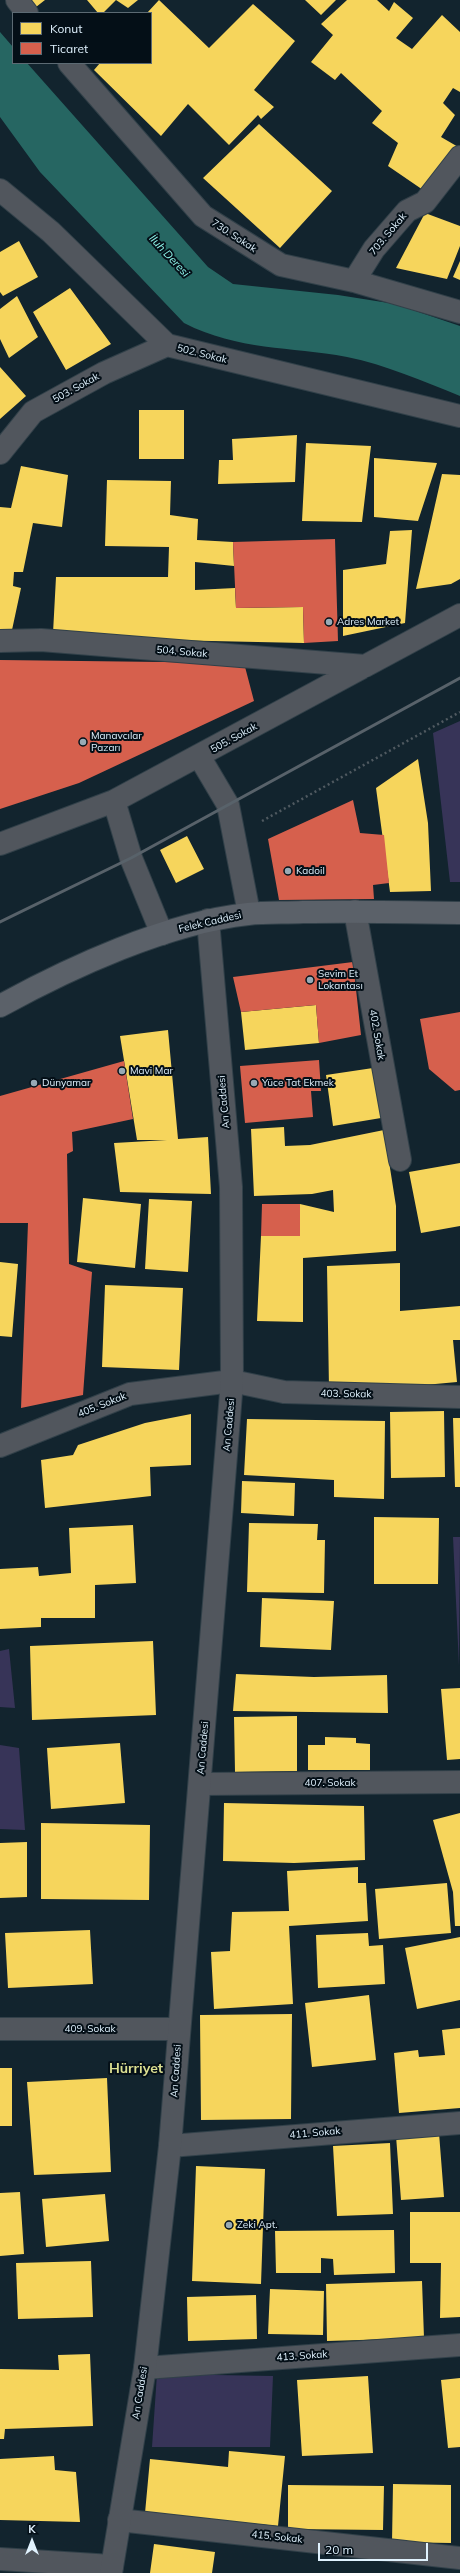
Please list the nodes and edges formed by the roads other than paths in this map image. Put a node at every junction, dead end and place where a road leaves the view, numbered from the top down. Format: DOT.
graph roads {
  1 [pos="16,0"];
  2 [pos="26,12"];
  3 [pos="70,64"];
  4 [pos="460,157"];
  5 [pos="0,190"];
  6 [pos="354,281"];
  7 [pos="460,312"];
  8 [pos="167,345"];
  9 [pos="460,416"];
  10 [pos="0,453"];
  11 [pos="460,615"];
  12 [pos="0,641"];
  13 [pos="365,666"];
  14 [pos="200,756"];
  15 [pos="114,801"];
  16 [pos="0,844"];
  17 [pos="355,911"];
  18 [pos="460,913"];
  19 [pos="249,914"];
  20 [pos="208,920"];
  21 [pos="162,934"];
  22 [pos="0,1006"];
  23 [pos="400,1160"];
  24 [pos="232,1381"];
  25 [pos="460,1397"];
  26 [pos="0,1446"];
  27 [pos="460,1782"];
  28 [pos="200,1784"];
  29 [pos="0,2029"];
  30 [pos="179,2029"];
  31 [pos="460,2123"];
  32 [pos="170,2146"];
  33 [pos="460,2345"];
  34 [pos="145,2368"];
  35 [pos="119,2520"];
  36 [pos="460,2558"];
  37 [pos="0,2559"];
  38 [pos="112,2569"];
  1 -- 2 [label="street"];
  3 -- 6 [label="street, 730. Sokak"];
  4 -- 6 [label="street, 703. Sokak"];
  5 -- 8 [label="street, 502. Sokak"];
  6 -- 7 [label="street, 730. Sokak"];
  8 -- 9 [label="street, 502. Sokak"];
  8 -- 10 [label="street, 503. Sokak"];
  11 -- 13 [label="street, 505. Sokak"];
  12 -- 13 [label="street, 504. Sokak"];
  13 -- 14 [label="street, 505. Sokak"];
  14 -- 15 [label="street, 505. Sokak"];
  14 -- 19 [label="street"];
  15 -- 16 [label="street, 505. Sokak"];
  15 -- 21 [label="street"];
  17 -- 18 [label="main road, Felek Caddesi"];
  17 -- 19 [label="main road, Felek Caddesi"];
  17 -- 23 [label="street, 402. Sokak"];
  19 -- 20 [label="main road, Felek Caddesi"];
  20 -- 21 [label="main road, Felek Caddesi"];
  20 -- 24 [label="street, Arı Caddesi"];
  21 -- 22 [label="main road, Felek Caddesi"];
  24 -- 25 [label="street, 403. Sokak"];
  24 -- 26 [label="street, 405. Sokak"];
  24 -- 28 [label="street, Arı Caddesi"];
  27 -- 28 [label="street, 407. Sokak"];
  28 -- 30 [label="street, Arı Caddesi"];
  29 -- 30 [label="street, 409. Sokak"];
  30 -- 32 [label="street, Arı Caddesi"];
  31 -- 32 [label="street, 411. Sokak"];
  32 -- 34 [label="street, Arı Caddesi"];
  33 -- 34 [label="street, 413. Sokak"];
  34 -- 35 [label="street, Arı Caddesi"];
  35 -- 36 [label="street, 415. Sokak"];
  35 -- 38 [label="street, Arı Caddesi"];
  37 -- 38 [label="street"];
}
